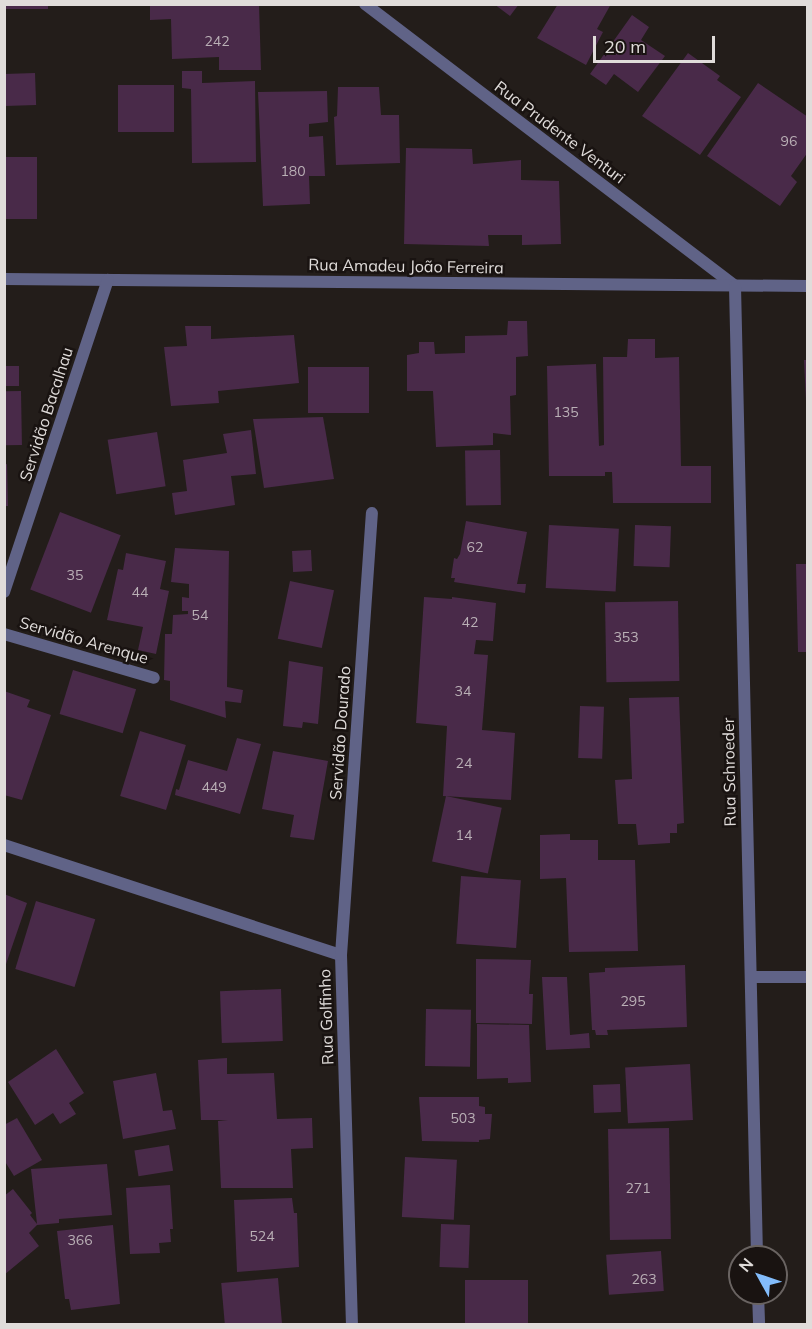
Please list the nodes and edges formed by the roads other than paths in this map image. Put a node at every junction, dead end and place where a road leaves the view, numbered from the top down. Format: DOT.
graph roads {
  1 [pos="365,4"];
  2 [pos="4,279"];
  3 [pos="108,280"];
  4 [pos="735,286"];
  5 [pos="807,286"];
  6 [pos="372,513"];
  7 [pos="4,592"];
  8 [pos="4,634"];
  9 [pos="154,678"];
  10 [pos="4,845"];
  11 [pos="341,955"];
  12 [pos="751,977"];
  13 [pos="807,977"];
  14 [pos="757,1245"];
  15 [pos="758,1305"];
  16 [pos="352,1324"];
  17 [pos="759,1324"];
  1 -- 4 [label="street, Rua Prudente Venturi"];
  2 -- 3 [label="street, Rua Amadeu João Ferreira"];
  3 -- 4 [label="street, Rua Amadeu João Ferreira"];
  3 -- 7 [label="street, Servidão Bacalhau"];
  4 -- 5 [label="street, Rua Amadeu João Ferreira"];
  4 -- 12 [label="street, Rua Schroeder"];
  6 -- 11 [label="street, Servidão Dourado"];
  8 -- 9 [label="street, Servidão Arenque"];
  10 -- 11 [label="street, Rua Golfinho"];
  11 -- 16 [label="street, Rua Golfinho"];
  12 -- 13 [label="street"];
  12 -- 14 [label="street, Rua Schroeder"];
  15 -- 17 [label="street"];
}
